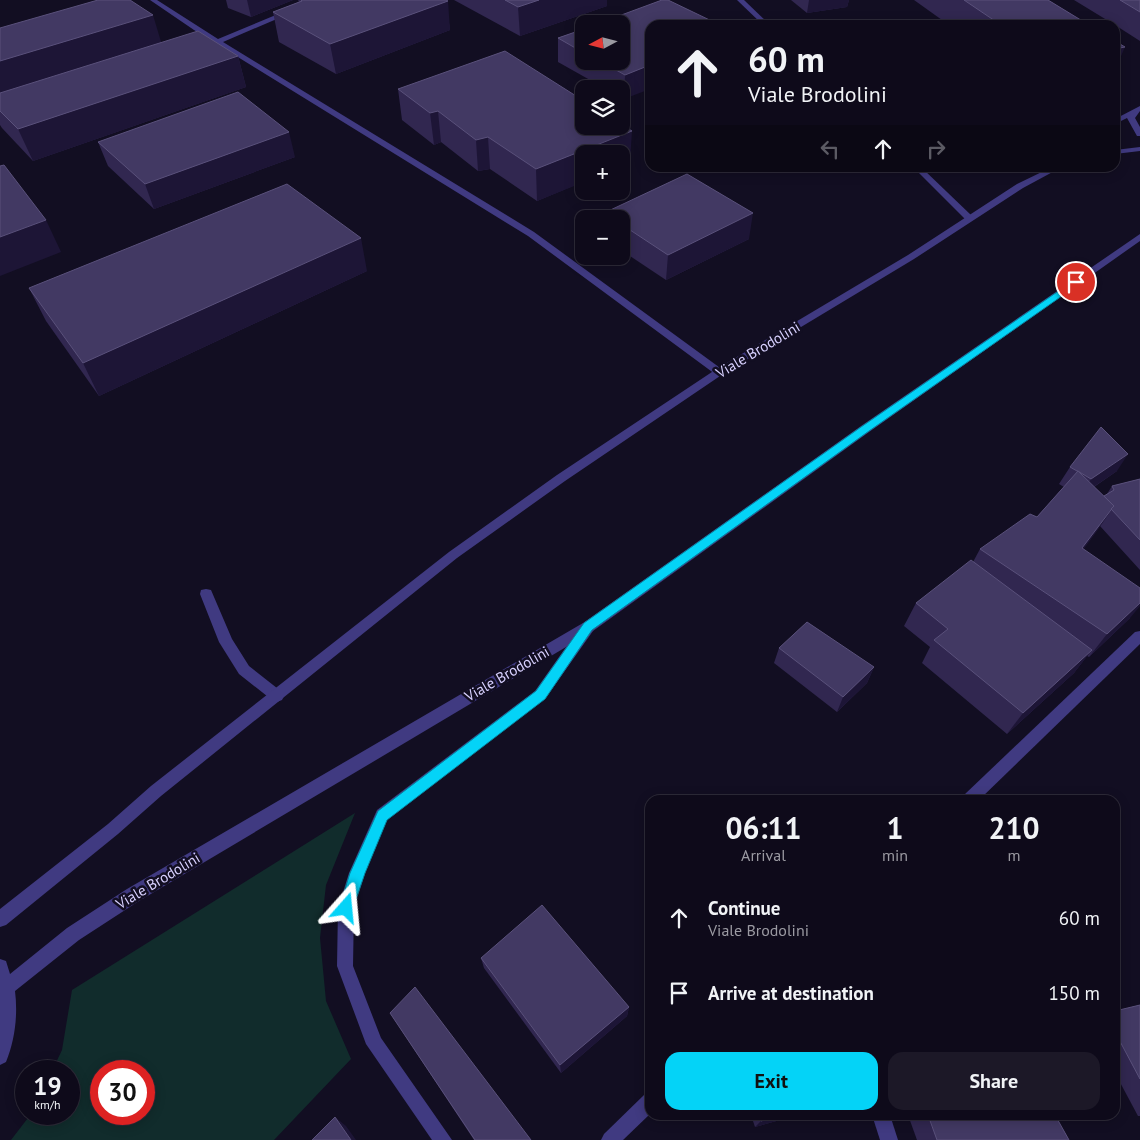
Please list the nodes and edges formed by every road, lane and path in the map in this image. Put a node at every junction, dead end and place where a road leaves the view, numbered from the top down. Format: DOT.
graph roads {
  1 [pos="154,0"];
  2 [pos="318,0"];
  3 [pos="740,0"];
  4 [pos="762,20"];
  5 [pos="216,42"];
  6 [pos="1136,111"];
  7 [pos="1120,119"];
  8 [pos="1140,134"];
  9 [pos="1140,149"];
  10 [pos="1120,151"];
  11 [pos="922,172"];
  12 [pos="1046,172"];
  13 [pos="969,218"];
  14 [pos="1140,237"];
  15 [pos="719,372"];
  16 [pos="206,594"];
  17 [pos="588,627"];
  18 [pos="1140,636"];
  19 [pos="277,696"];
  20 [pos="974,795"];
  21 [pos="0,919"];
  22 [pos="0,966"];
  23 [pos="7,987"];
  24 [pos="0,1056"];
  25 [pos="645,1106"];
  26 [pos="883,1120"];
  27 [pos="443,1140"];
  28 [pos="610,1140"];
  29 [pos="889,1140"];
  1 -- 5 [label="street"];
  2 -- 5 [label="street"];
  3 -- 4 [label="street"];
  5 -- 15 [label="street"];
  6 -- 7 [label="street"];
  6 -- 8 [label="street"];
  9 -- 10 [label="street"];
  11 -- 13 [label="street"];
  12 -- 13 [label="street, Viale Brodolini"];
  13 -- 15 [label="street, Viale Brodolini"];
  14 -- 17 [label="street, Viale Brodolini"];
  15 -- 19 [label="street, Viale Brodolini"];
  16 -- 19 [label="street"];
  17 -- 23 [label="street, Viale Brodolini"];
  17 -- 27 [label="street"];
  18 -- 20 [label="street"];
  19 -- 21 [label="street, Viale Brodolini"];
  22 -- 23 [label="street"];
  23 -- 24 [label="street"];
  25 -- 28 [label="street"];
  26 -- 29 [label="street"];
}
